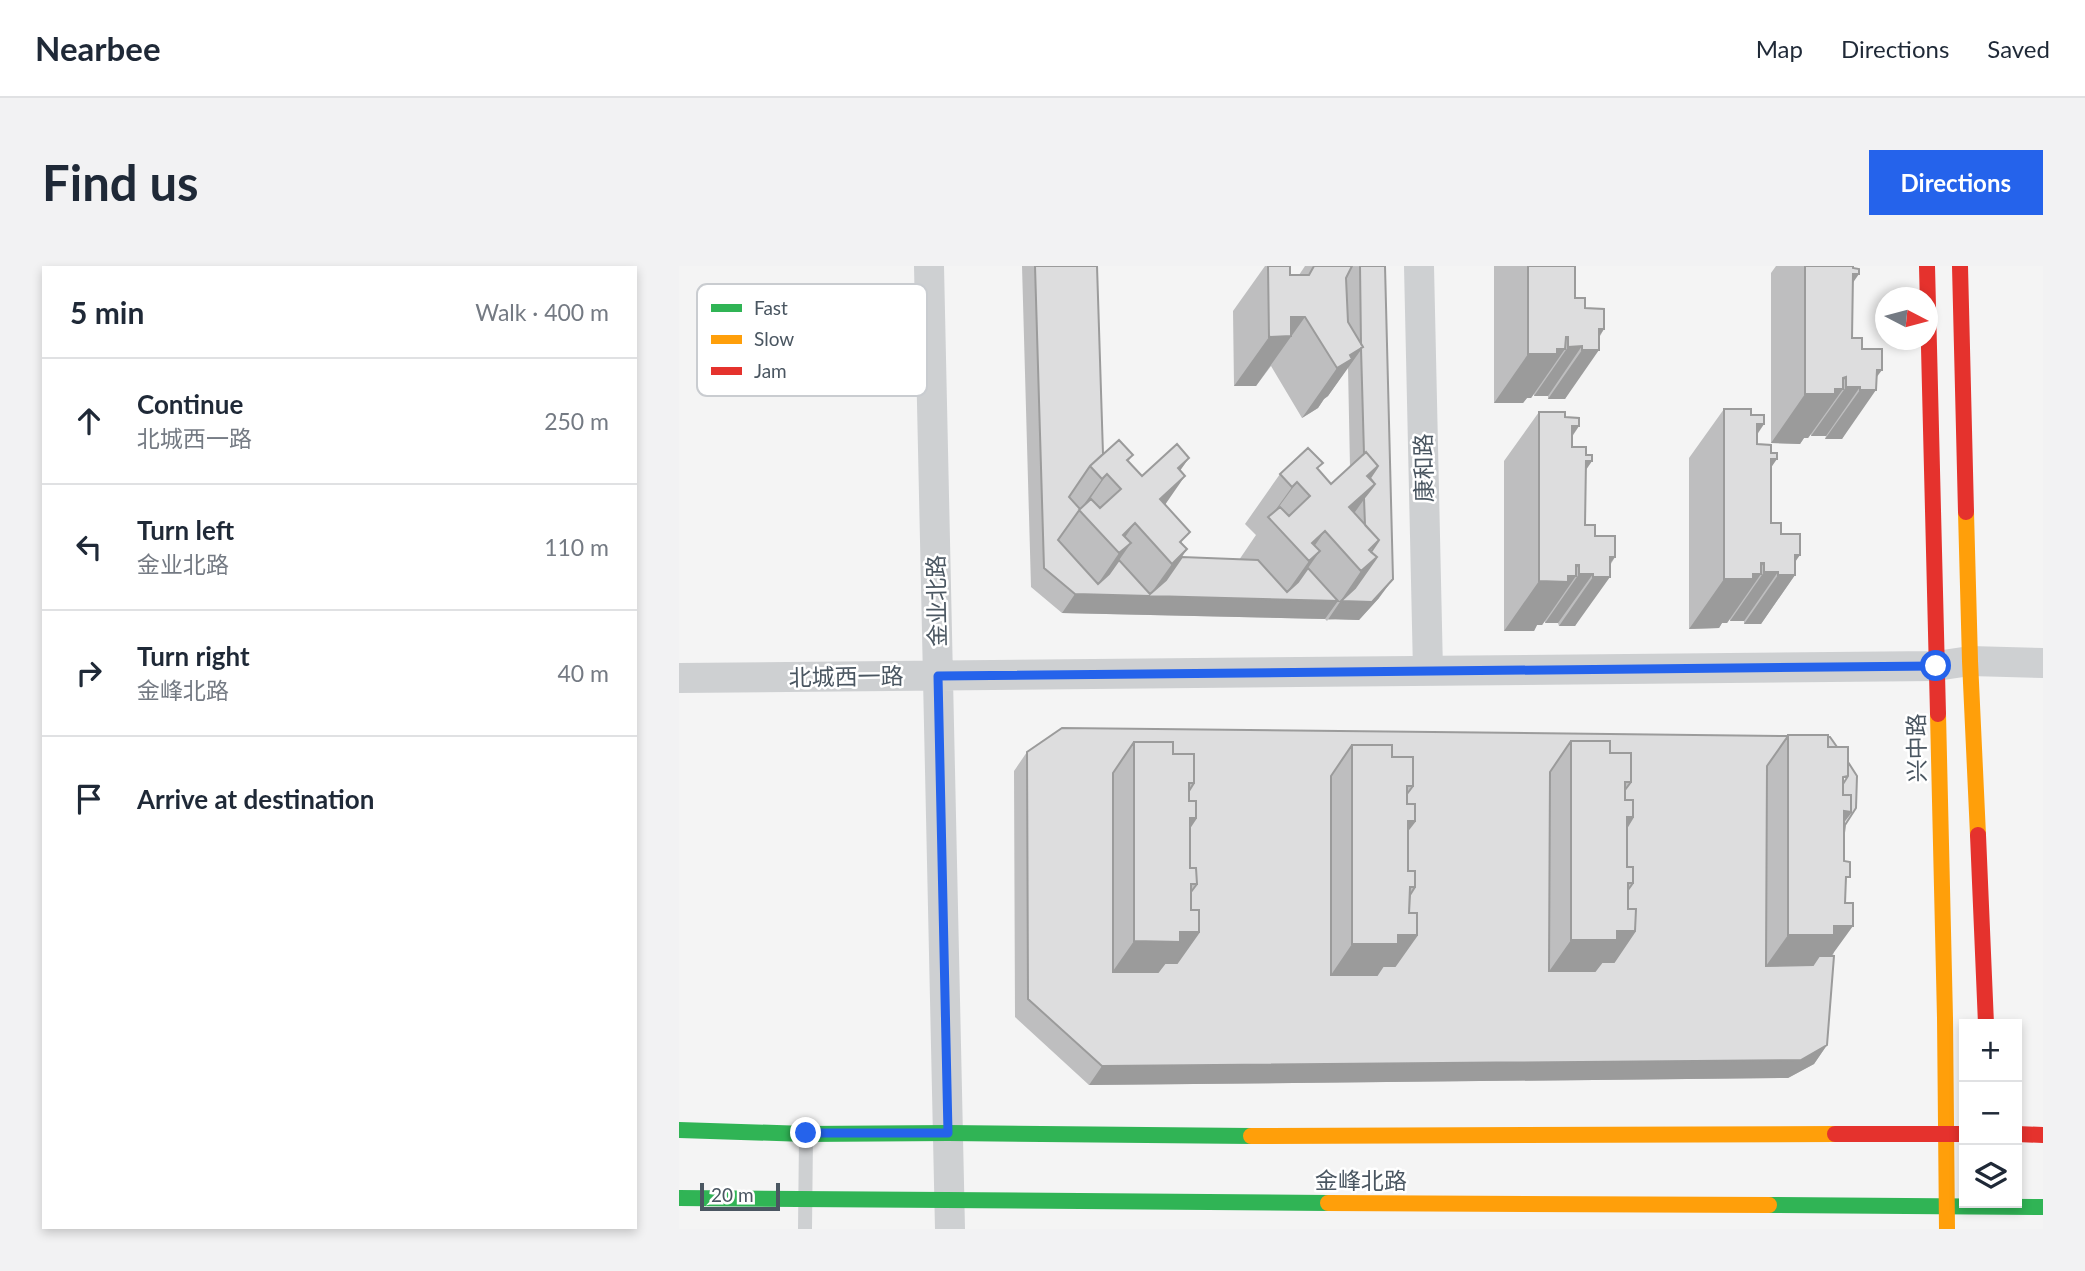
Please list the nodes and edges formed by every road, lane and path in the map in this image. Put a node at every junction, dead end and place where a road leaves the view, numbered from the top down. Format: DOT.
graph roads {
  1 [pos="929,266"];
  2 [pos="1419,266"];
  3 [pos="1927,266"];
  4 [pos="1960,266"];
  5 [pos="1970,661"];
  6 [pos="2043,663"];
  7 [pos="1936,666"];
  8 [pos="1428,671"];
  9 [pos="938,676"];
  10 [pos="679,678"];
  11 [pos="1986,1019"];
  12 [pos="679,1130"];
  13 [pos="806,1133"];
  14 [pos="948,1133"];
  15 [pos="1945,1134"];
  16 [pos="1959,1134"];
  17 [pos="2022,1134"];
  18 [pos="2043,1135"];
  19 [pos="679,1198"];
  20 [pos="807,1199"];
  21 [pos="1947,1206"];
  22 [pos="2043,1207"];
  23 [pos="1994,1209"];
  24 [pos="950,1215"];
  25 [pos="805,1229"];
  26 [pos="1947,1229"];
  1 -- 9 [label="street, 金业北路"];
  2 -- 8 [label="street, 康和路"];
  3 -- 7 [label="main road, 兴中路"];
  4 -- 5 [label="main road"];
  5 -- 6 [label="street, 北城西一路"];
  5 -- 7 [label="street, 北城西一路"];
  5 -- 11 [label="main road"];
  7 -- 8 [label="street, 北城西一路"];
  7 -- 15 [label="main road, 兴中路"];
  8 -- 9 [label="street, 北城西一路"];
  9 -- 10 [label="street, 北城西一路"];
  9 -- 14 [label="street, 金业北路"];
  12 -- 13 [label="main road, 金峰北路"];
  13 -- 14 [label="main road, 金峰北路"];
  13 -- 20 [label="lane"];
  14 -- 15 [label="main road, 金峰北路"];
  14 -- 24 [label="street, 金业北路"];
  15 -- 16 [label="main road, 金峰北路"];
  15 -- 21 [label="main road, 兴中路"];
  17 -- 18 [label="main road"];
  19 -- 20 [label="main road, 金峰北路"];
  20 -- 24 [label="main road, 金峰北路"];
  20 -- 25 [label="lane"];
  21 -- 23 [label="main road, 金峰北路"];
  21 -- 24 [label="main road, 金峰北路"];
  21 -- 26 [label="main road, 兴中路"];
  22 -- 23 [label="main road, 金峰北路"];
}
